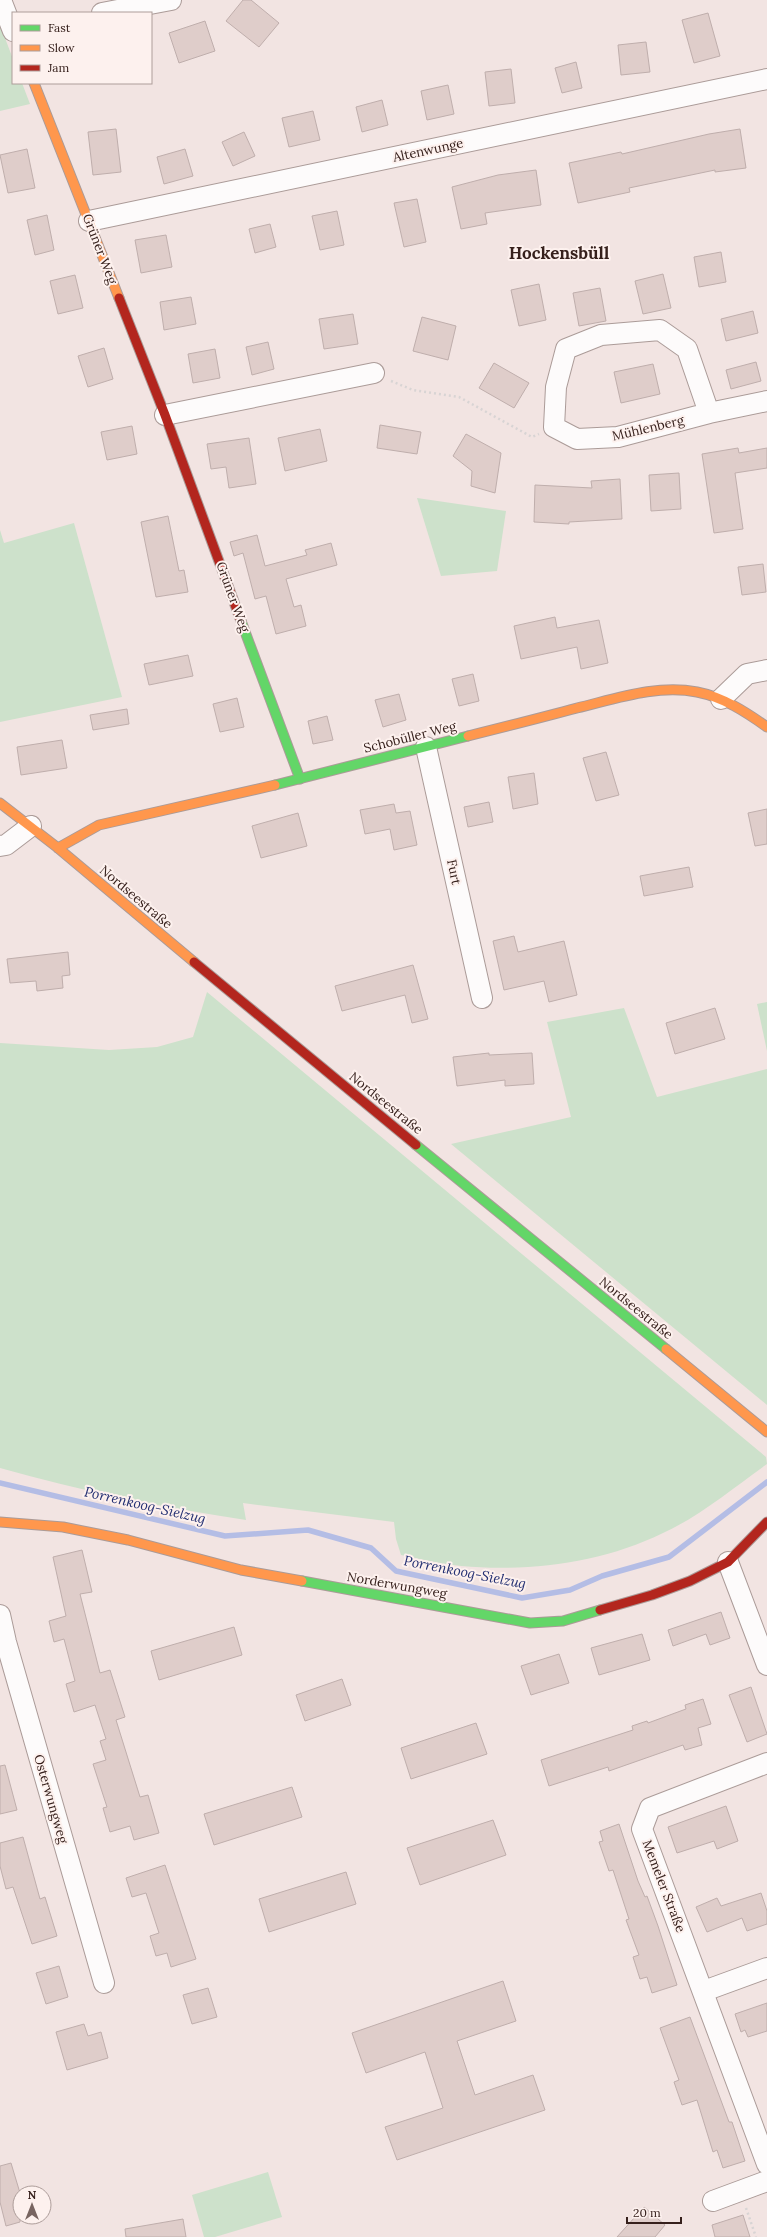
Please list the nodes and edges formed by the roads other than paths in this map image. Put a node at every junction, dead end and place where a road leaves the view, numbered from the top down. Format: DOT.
graph roads {
  1 [pos="1,0"];
  2 [pos="171,0"];
  3 [pos="107,12"];
  4 [pos="12,28"];
  5 [pos="767,79"];
  6 [pos="34,84"];
  7 [pos="89,221"];
  8 [pos="374,373"];
  9 [pos="767,401"];
  10 [pos="709,413"];
  11 [pos="165,415"];
  12 [pos="767,670"];
  13 [pos="721,699"];
  14 [pos="767,727"];
  15 [pos="426,747"];
  16 [pos="300,779"];
  17 [pos="0,803"];
  18 [pos="30,826"];
  19 [pos="0,846"];
  20 [pos="58,848"];
  21 [pos="482,998"];
  22 [pos="767,1432"];
  23 [pos="0,1522"];
  24 [pos="767,1522"];
  25 [pos="728,1562"];
  26 [pos="0,1615"];
  27 [pos="3,1644"];
  28 [pos="767,1665"];
  29 [pos="767,1763"];
  30 [pos="767,1968"];
  31 [pos="104,1983"];
  32 [pos="704,1991"];
  33 [pos="767,2164"];
  34 [pos="767,2181"];
  35 [pos="714,2201"];
  1 -- 4 [label="street"];
  2 -- 3 [label="street"];
  5 -- 7 [label="street, Altenwunge"];
  6 -- 7 [label="street, Grüner Weg"];
  7 -- 11 [label="street, Grüner Weg"];
  8 -- 11 [label="street"];
  9 -- 10 [label="street, Mühlenberg"];
  10 -- 10 [label="street, Mühlenberg"];
  11 -- 16 [label="street, Grüner Weg"];
  12 -- 13 [label="street"];
  13 -- 14 [label="street, Schobüller Weg"];
  13 -- 15 [label="street, Schobüller Weg"];
  15 -- 16 [label="street, Schobüller Weg"];
  15 -- 21 [label="street, Furt"];
  16 -- 20 [label="street, Schobüller Weg"];
  17 -- 18 [label="street, Nordseestraße"];
  18 -- 19 [label="street"];
  18 -- 20 [label="street, Nordseestraße"];
  20 -- 22 [label="street, Nordseestraße"];
  23 -- 25 [label="street, Norderwungweg"];
  24 -- 25 [label="street, Norderwungweg"];
  25 -- 28 [label="street"];
  26 -- 27 [label="street, Osterwungweg"];
  27 -- 31 [label="street, Osterwungweg"];
  29 -- 32 [label="street, Memeler Straße"];
  30 -- 32 [label="street"];
  32 -- 33 [label="street, Memeler Straße"];
  34 -- 35 [label="street"];
}
